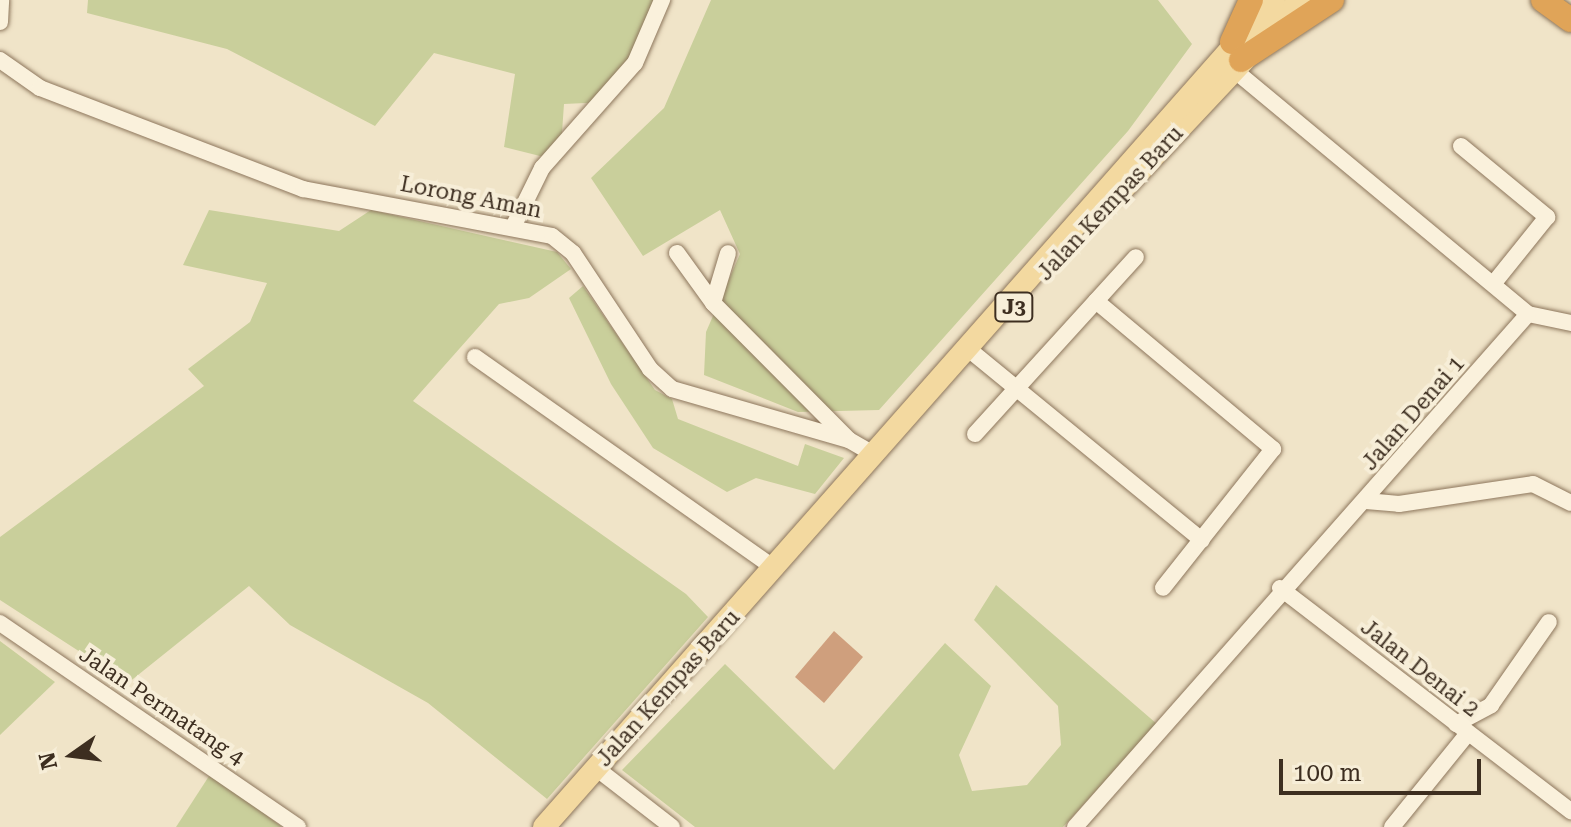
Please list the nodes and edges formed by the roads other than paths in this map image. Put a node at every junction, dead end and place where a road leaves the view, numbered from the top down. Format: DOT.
graph roads {
  1 [pos="1,0"];
  2 [pos="662,0"];
  3 [pos="1251,0"];
  4 [pos="1274,0"];
  5 [pos="1300,0"];
  6 [pos="1332,0"];
  7 [pos="1543,0"];
  8 [pos="1571,20"];
  9 [pos="0,22"];
  10 [pos="1236,57"];
  11 [pos="0,60"];
  12 [pos="1461,146"];
  13 [pos="513,227"];
  14 [pos="677,253"];
  15 [pos="728,253"];
  16 [pos="1136,257"];
  17 [pos="1494,283"];
  18 [pos="1096,301"];
  19 [pos="713,303"];
  20 [pos="1528,314"];
  21 [pos="1571,323"];
  22 [pos="972,352"];
  23 [pos="475,357"];
  24 [pos="1015,389"];
  25 [pos="975,434"];
  26 [pos="849,440"];
  27 [pos="881,448"];
  28 [pos="1366,501"];
  29 [pos="1571,503"];
  30 [pos="1202,540"];
  31 [pos="775,569"];
  32 [pos="1163,588"];
  33 [pos="1280,588"];
  34 [pos="1549,622"];
  35 [pos="0,623"];
  36 [pos="1462,728"];
  37 [pos="596,768"];
  38 [pos="1571,811"];
  39 [pos="298,827"];
  40 [pos="544,827"];
  41 [pos="672,827"];
  42 [pos="1075,827"];
  43 [pos="1392,827"];
  1 -- 9 [label="street"];
  2 -- 13 [label="street"];
  3 -- 10 [label="highway"];
  4 -- 10 [label="main road, Jalan Kempas Baru / J3"];
  5 -- 10 [label="main road, Jalan Kempas Baru / J3"];
  6 -- 10 [label="highway"];
  7 -- 8 [label="highway"];
  10 -- 17 [label="street"];
  10 -- 22 [label="main road, Jalan Kempas Baru / J3"];
  10 -- 27 [label="main road, Jalan Kempas Baru / J3"];
  11 -- 13 [label="street, Lorong Aman"];
  12 -- 17 [label="street"];
  13 -- 26 [label="street, Lorong Aman"];
  14 -- 19 [label="street"];
  15 -- 19 [label="street"];
  16 -- 18 [label="street"];
  17 -- 20 [label="street"];
  18 -- 24 [label="street"];
  18 -- 30 [label="street"];
  19 -- 26 [label="street"];
  20 -- 21 [label="street"];
  20 -- 28 [label="street, Jalan Denai 1"];
  22 -- 24 [label="street"];
  22 -- 27 [label="main road, Jalan Kempas Baru / J3"];
  23 -- 31 [label="street"];
  24 -- 25 [label="street"];
  24 -- 30 [label="street"];
  26 -- 27 [label="street, Lorong Aman"];
  27 -- 31 [label="main road, Jalan Kempas Baru / J3"];
  28 -- 29 [label="street"];
  28 -- 33 [label="street, Jalan Denai 1"];
  30 -- 32 [label="street"];
  31 -- 37 [label="main road, Jalan Kempas Baru / J3"];
  33 -- 36 [label="street, Jalan Denai 2"];
  33 -- 42 [label="street, Jalan Denai 1"];
  34 -- 36 [label="street"];
  35 -- 39 [label="street, Jalan Permatang 4"];
  36 -- 38 [label="street, Jalan Denai 2"];
  36 -- 43 [label="street"];
  37 -- 40 [label="main road, Jalan Kempas Baru / J3"];
  37 -- 41 [label="street"];
}
